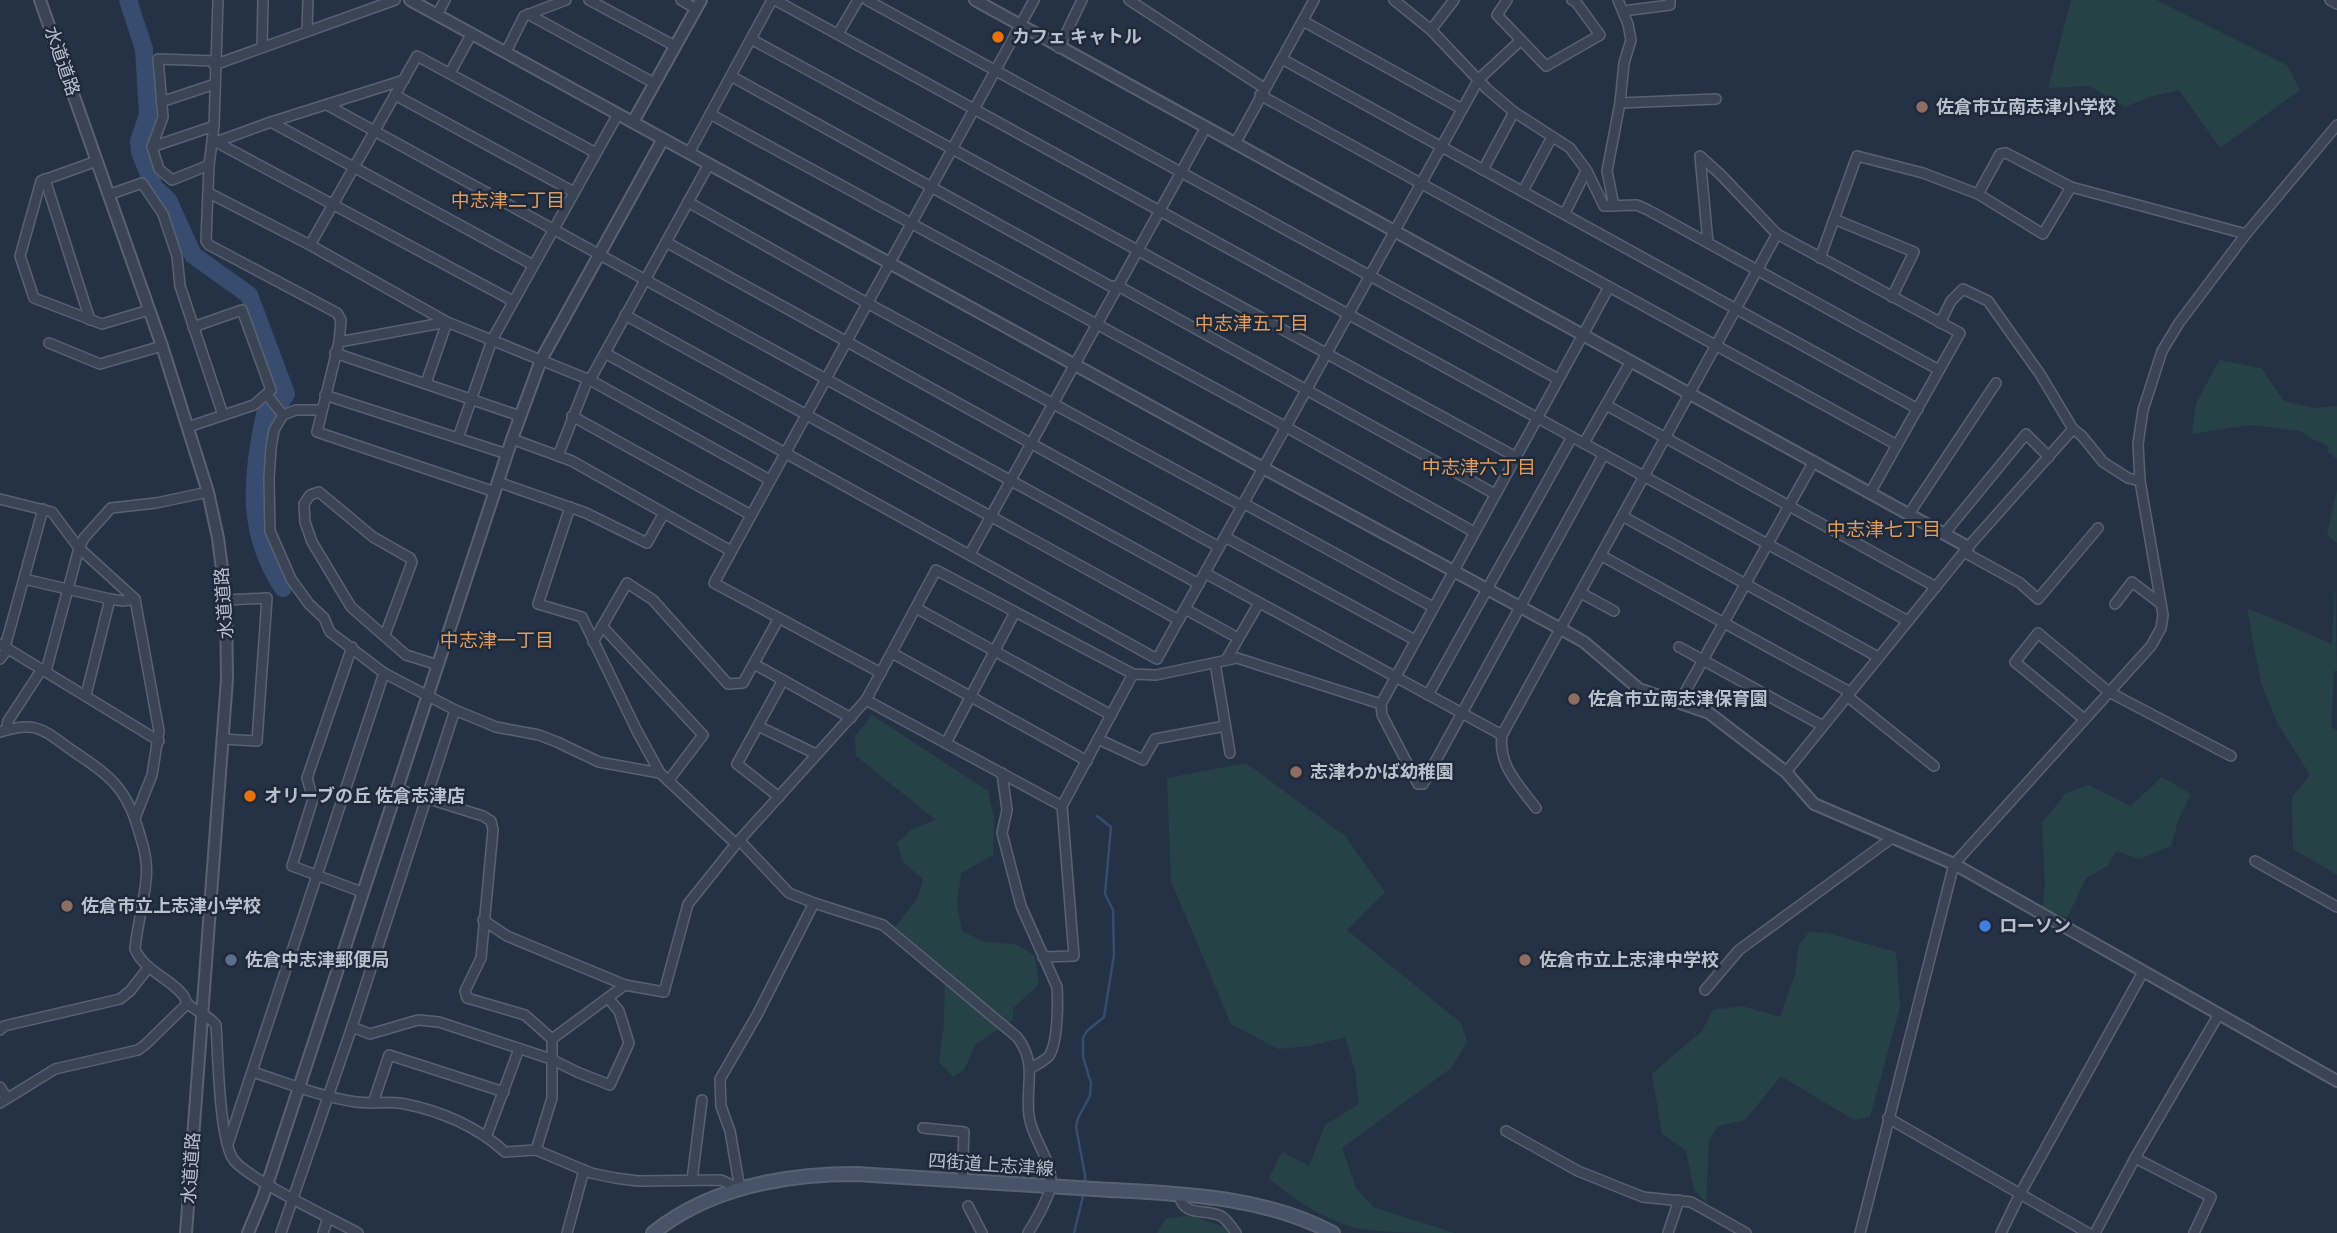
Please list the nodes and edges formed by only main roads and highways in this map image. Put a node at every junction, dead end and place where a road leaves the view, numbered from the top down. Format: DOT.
graph roads {
  1 [pos="653,1233"];
  2 [pos="1333,1233"];
  1 -- 2 [label="main road, 四街道上志津線"];
}
